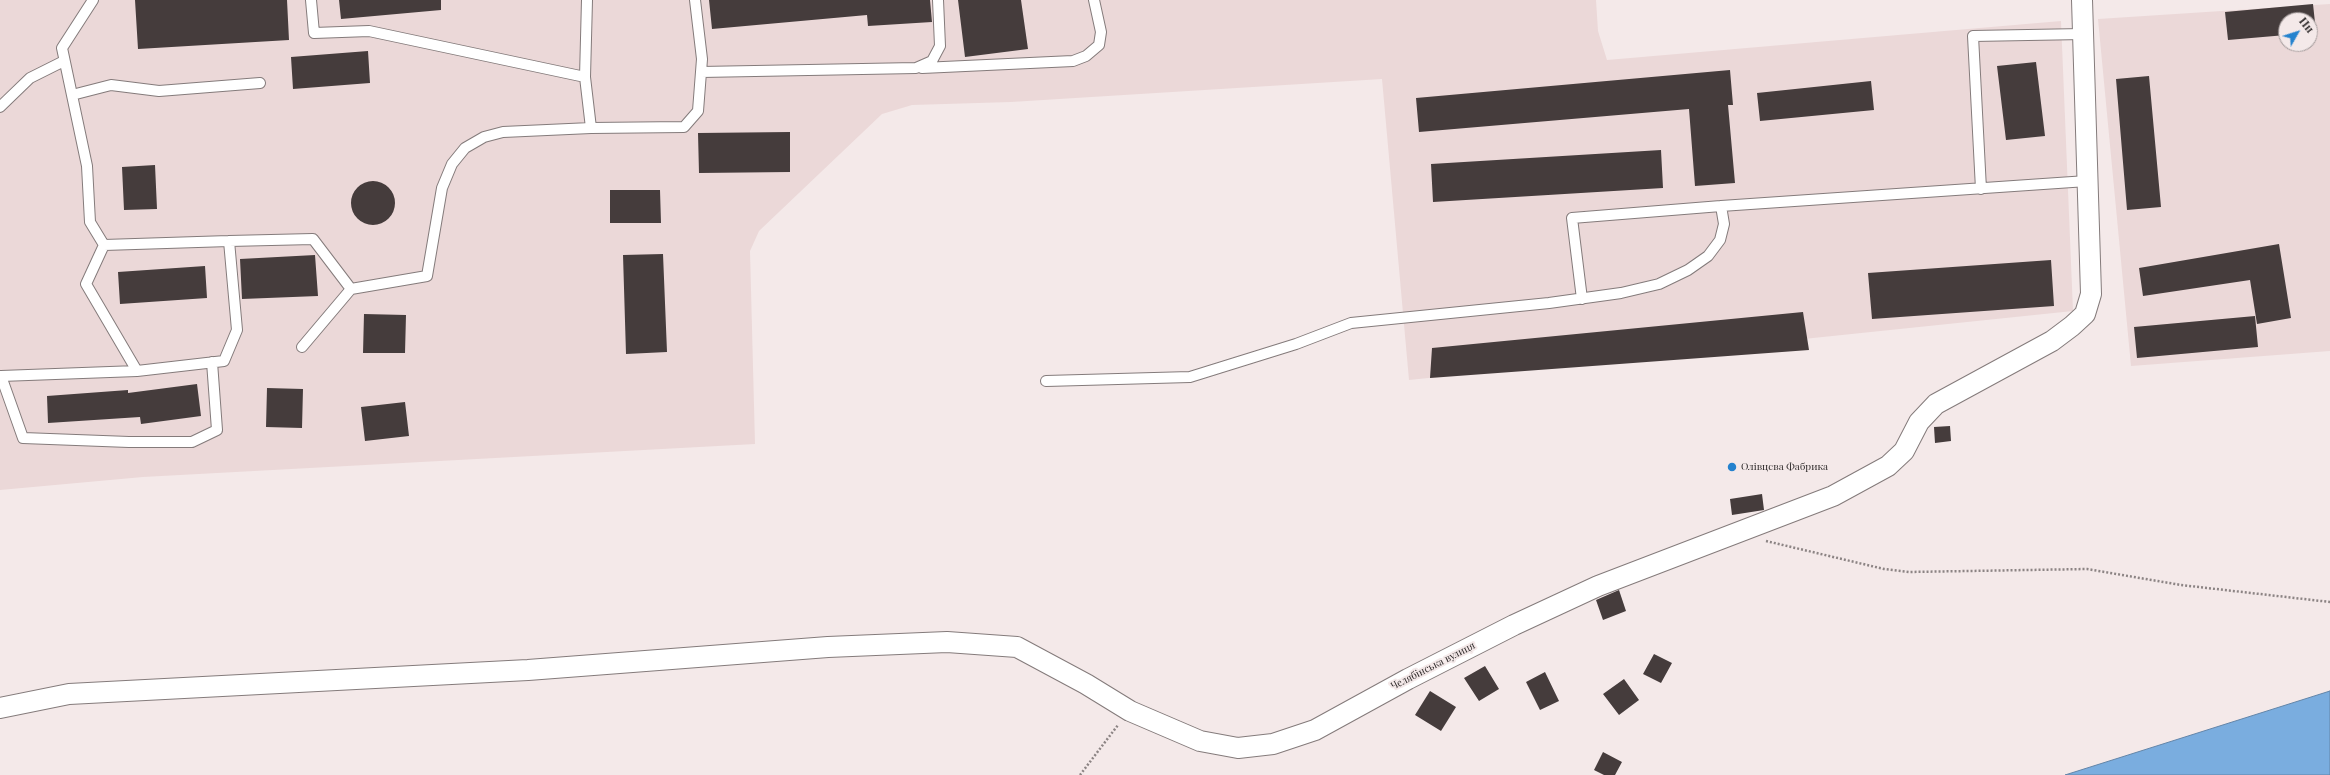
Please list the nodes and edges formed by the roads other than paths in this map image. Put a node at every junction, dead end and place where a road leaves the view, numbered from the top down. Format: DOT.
graph roads {
  1 [pos="93,0"];
  2 [pos="310,0"];
  3 [pos="587,0"];
  4 [pos="695,0"];
  5 [pos="938,0"];
  6 [pos="1094,0"];
  7 [pos="2082,0"];
  8 [pos="2083,34"];
  9 [pos="64,60"];
  10 [pos="916,68"];
  11 [pos="701,72"];
  12 [pos="585,77"];
  13 [pos="260,83"];
  14 [pos="72,96"];
  15 [pos="0,107"];
  16 [pos="591,128"];
  17 [pos="2087,181"];
  18 [pos="1981,189"];
  19 [pos="1722,206"];
  20 [pos="229,241"];
  21 [pos="104,245"];
  22 [pos="351,288"];
  23 [pos="1582,299"];
  24 [pos="302,347"];
  25 [pos="212,362"];
  26 [pos="138,371"];
  27 [pos="1,376"];
  28 [pos="1046,381"];
  29 [pos="0,708"];
  1 -- 9 [label="lane"];
  2 -- 12 [label="lane"];
  3 -- 12 [label="lane"];
  4 -- 11 [label="lane"];
  5 -- 10 [label="lane"];
  6 -- 10 [label="lane"];
  7 -- 8 [label="street, Челябінська вулиця"];
  8 -- 17 [label="street, Челябінська вулиця"];
  8 -- 18 [label="lane"];
  9 -- 14 [label="lane"];
  9 -- 15 [label="lane"];
  10 -- 11 [label="lane"];
  11 -- 16 [label="lane"];
  12 -- 16 [label="lane"];
  13 -- 14 [label="lane"];
  14 -- 21 [label="lane"];
  16 -- 22 [label="lane"];
  17 -- 18 [label="lane"];
  17 -- 29 [label="street, Челябінська вулиця"];
  18 -- 19 [label="lane"];
  19 -- 23 [label="lane"];
  19 -- 23 [label="lane"];
  20 -- 21 [label="lane"];
  20 -- 22 [label="lane"];
  20 -- 25 [label="lane"];
  21 -- 26 [label="lane"];
  22 -- 24 [label="lane"];
  23 -- 28 [label="lane"];
  25 -- 26 [label="lane"];
  25 -- 27 [label="lane"];
  26 -- 27 [label="lane"];
}
